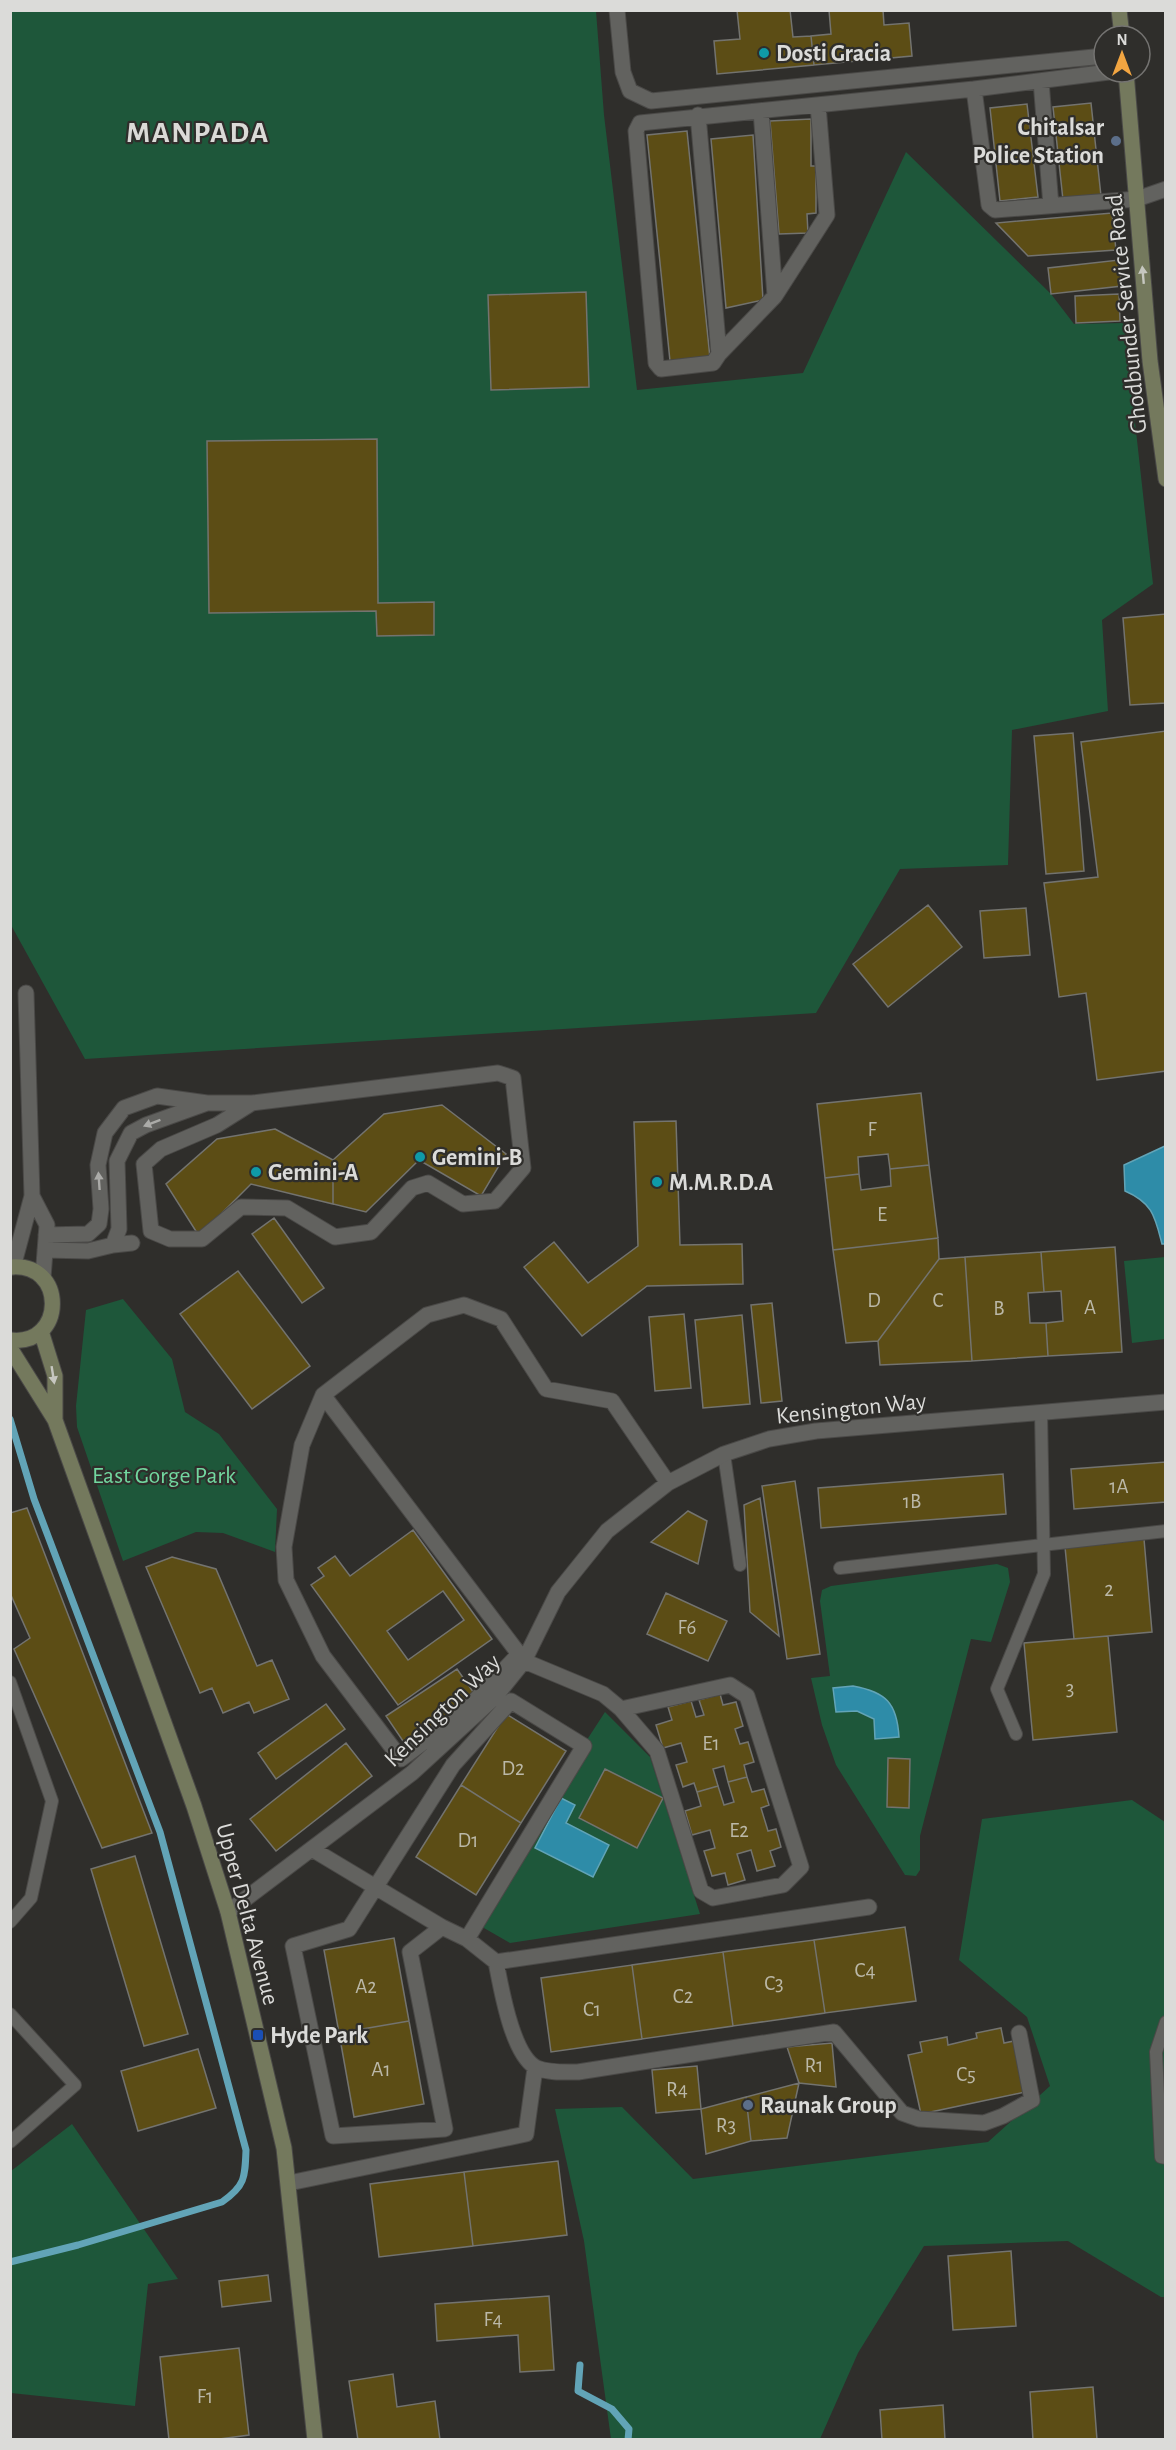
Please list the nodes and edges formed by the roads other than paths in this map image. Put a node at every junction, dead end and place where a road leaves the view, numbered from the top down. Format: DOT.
graph roads {
  1 [pos="617,10"];
  2 [pos="1092,57"];
  3 [pos="1092,74"];
  4 [pos="1041,81"];
  5 [pos="1127,84"];
  6 [pos="974,89"];
  7 [pos="818,105"];
  8 [pos="761,111"];
  9 [pos="698,116"];
  10 [pos="1166,189"];
  11 [pos="1137,200"];
  12 [pos="1051,206"];
  13 [pos="775,296"];
  14 [pos="719,354"];
  15 [pos="1166,479"];
  16 [pos="26,993"];
  17 [pos="207,1103"];
  18 [pos="252,1103"];
  19 [pos="32,1196"];
  20 [pos="119,1214"];
  21 [pos="100,1215"];
  22 [pos="46,1243"];
  23 [pos="132,1243"];
  24 [pos="113,1245"];
  25 [pos="12,1267"];
  26 [pos="43,1278"];
  27 [pos="41,1331"];
  28 [pos="10,1340"];
  29 [pos="10,1348"];
  30 [pos="323,1395"];
  31 [pos="1166,1402"];
  32 [pos="1041,1412"];
  33 [pos="55,1420"];
  34 [pos="724,1454"];
  35 [pos="668,1483"];
  36 [pos="1166,1531"];
  37 [pos="1045,1544"];
  38 [pos="740,1565"];
  39 [pos="840,1568"];
  40 [pos="524,1661"];
  41 [pos="10,1682"];
  42 [pos="621,1709"];
  43 [pos="1016,1734"];
  44 [pos="312,1849"];
  45 [pos="375,1888"];
  46 [pos="870,1907"];
  47 [pos="228,1912"];
  48 [pos="10,1922"];
  49 [pos="442,1928"];
  50 [pos="467,1939"];
  51 [pos="496,1962"];
  52 [pos="10,2014"];
  53 [pos="1166,2022"];
  54 [pos="1019,2033"];
  55 [pos="535,2067"];
  56 [pos="10,2142"];
  57 [pos="1166,2158"];
  58 [pos="289,2183"];
  59 [pos="315,2439"];
  1 -- 2 [label="street"];
  3 -- 4 [label="street"];
  4 -- 6 [label="street"];
  4 -- 12 [label="street"];
  5 -- 11 [label="street, Ghodbunder Service Road"];
  6 -- 7 [label="street"];
  6 -- 12 [label="street"];
  7 -- 8 [label="street"];
  7 -- 13 [label="street"];
  8 -- 9 [label="street"];
  8 -- 13 [label="street"];
  9 -- 14 [label="street"];
  9 -- 14 [label="street"];
  10 -- 11 [label="street"];
  11 -- 12 [label="street"];
  15 -- 11 [label="street, Ghodbunder Service Road, one-way"];
  13 -- 14 [label="street"];
  16 -- 19 [label="street"];
  17 -- 18 [label="street"];
  17 -- 20 [label="street, one-way"];
  21 -- 17 [label="street, one-way"];
  18 -- 18 [label="street"];
  19 -- 22 [label="street"];
  19 -- 25 [label="street"];
  20 -- 21 [label="street"];
  20 -- 24 [label="street"];
  21 -- 22 [label="street"];
  22 -- 24 [label="street"];
  22 -- 26 [label="street"];
  23 -- 24 [label="street"];
  25 -- 26 [label="street"];
  26 -- 27 [label="street"];
  27 -- 28 [label="street"];
  27 -- 33 [label="street, Upper Delta Avenue, one-way"];
  29 -- 33 [label="street, Upper Delta Avenue"];
  30 -- 30 [label="street"];
  30 -- 35 [label="street"];
  31 -- 32 [label="street, Kensington Way"];
  32 -- 34 [label="street, Kensington Way"];
  32 -- 37 [label="lane"];
  33 -- 47 [label="street, Upper Delta Avenue"];
  34 -- 35 [label="street, Kensington Way"];
  34 -- 38 [label="lane"];
  35 -- 40 [label="street, Kensington Way"];
  36 -- 37 [label="lane"];
  37 -- 39 [label="lane"];
  37 -- 43 [label="lane"];
  40 -- 42 [label="street"];
  40 -- 44 [label="street, Kensington Way"];
  41 -- 48 [label="lane"];
  42 -- 42 [label="street"];
  44 -- 45 [label="street"];
  44 -- 47 [label="street, Kensington Way"];
  45 -- 49 [label="street"];
  45 -- 49 [label="street"];
  45 -- 50 [label="street"];
  46 -- 51 [label="street"];
  47 -- 58 [label="street, Upper Delta Avenue"];
  49 -- 50 [label="street"];
  50 -- 51 [label="street"];
  51 -- 55 [label="street"];
  52 -- 56 [label="lane"];
  53 -- 57 [label="lane"];
  54 -- 55 [label="street"];
  55 -- 58 [label="street"];
  58 -- 59 [label="street, Upper Delta Avenue"];
}
